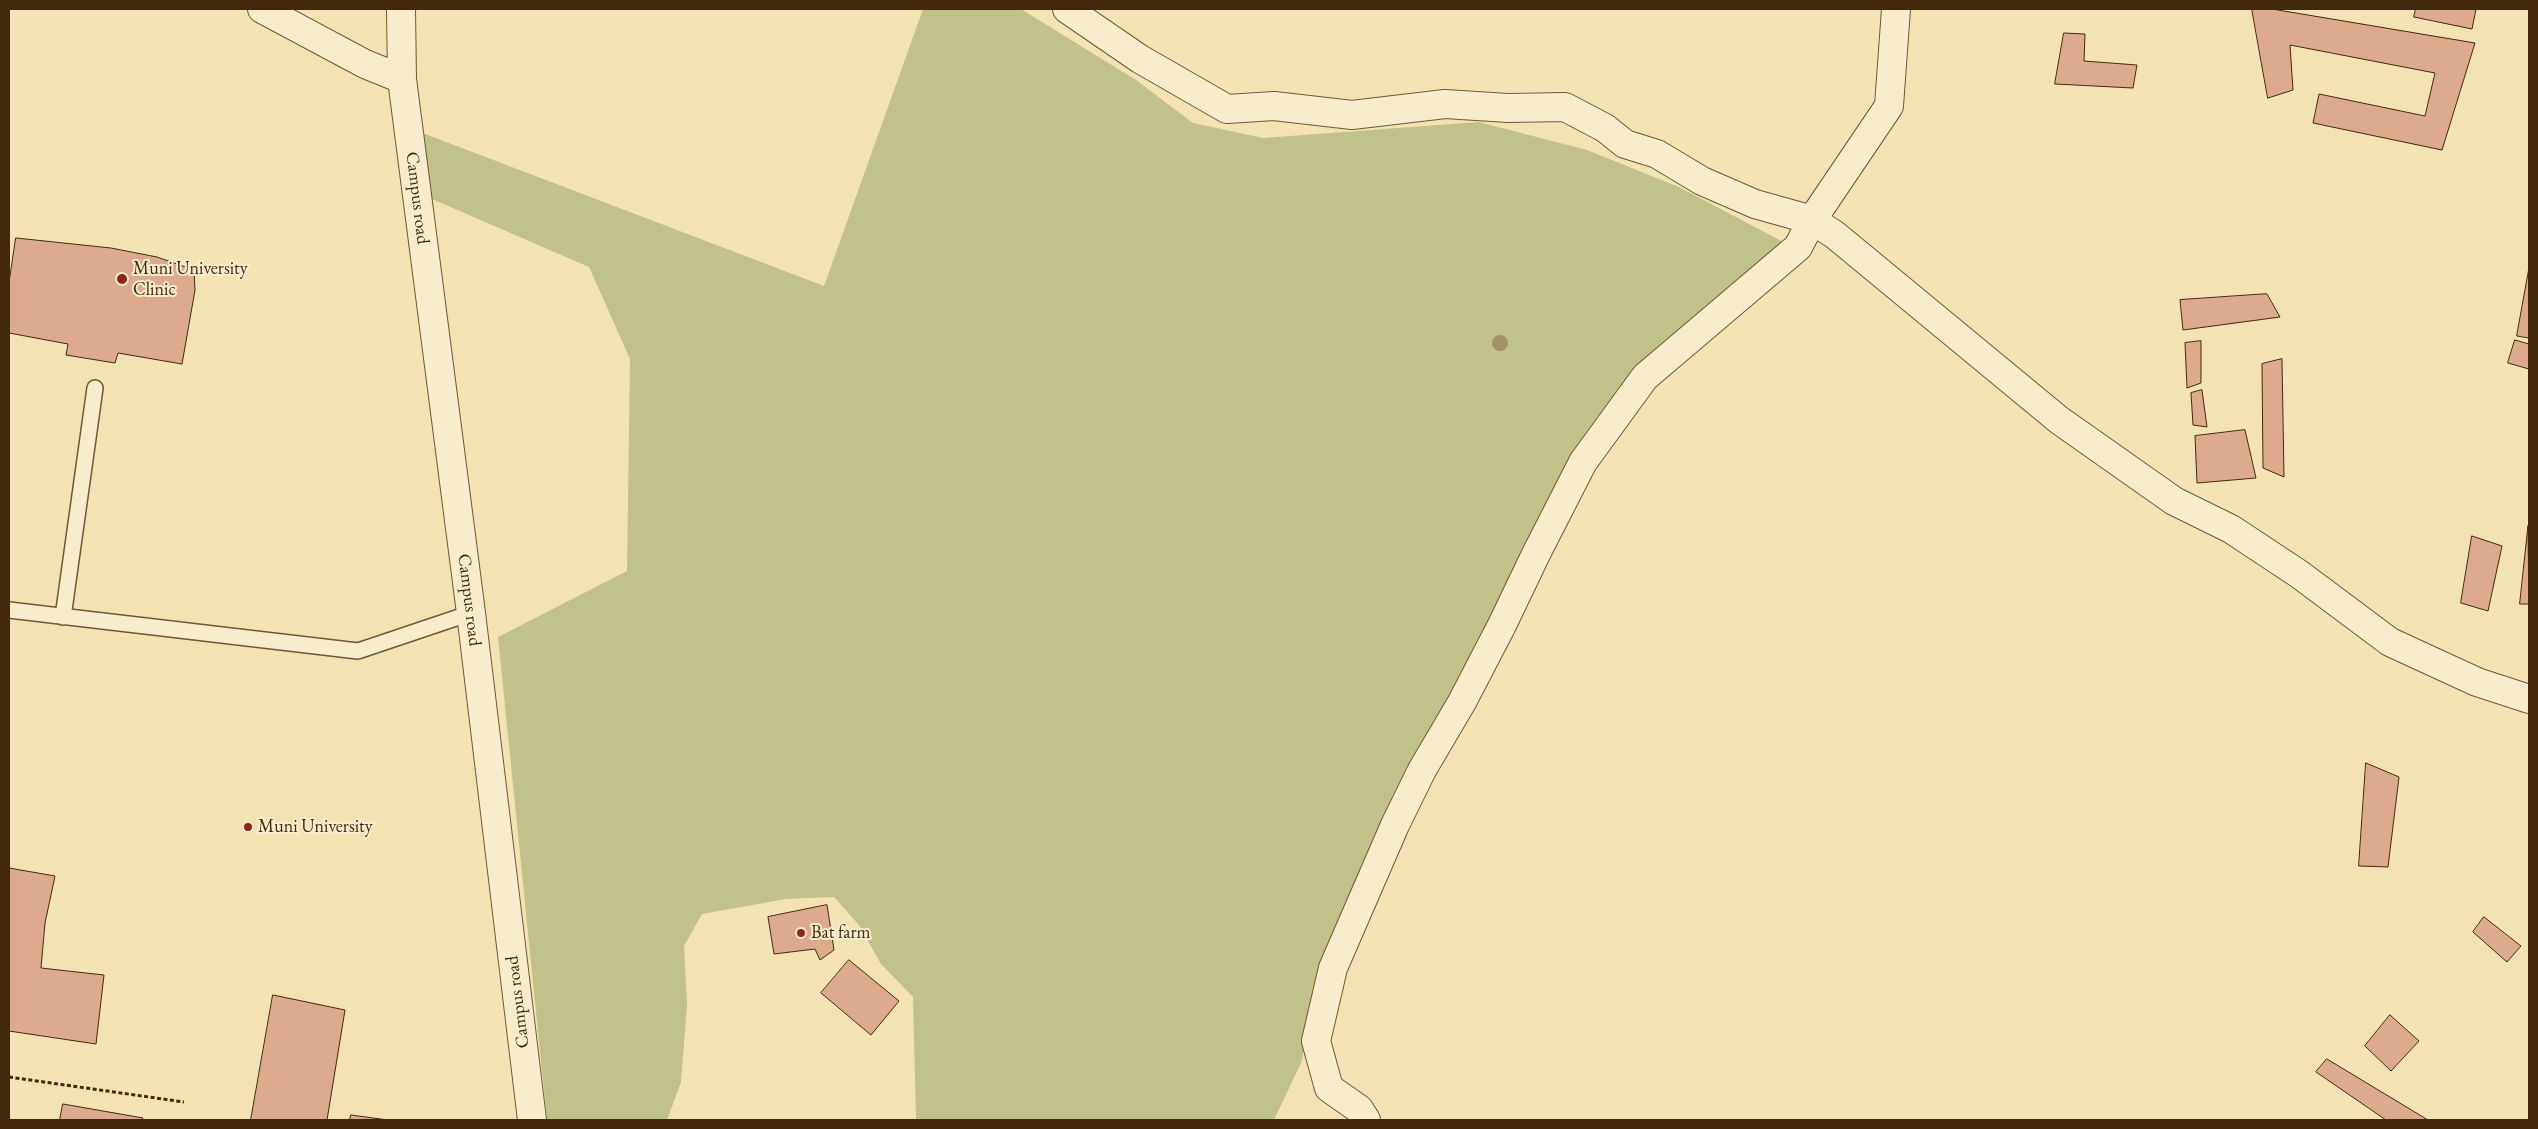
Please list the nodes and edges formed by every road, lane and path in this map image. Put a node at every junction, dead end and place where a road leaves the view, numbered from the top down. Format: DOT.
graph roads {
  1 [pos="262,9"];
  2 [pos="401,9"];
  3 [pos="1068,9"];
  4 [pos="1896,9"];
  5 [pos="402,79"];
  6 [pos="1812,220"];
  7 [pos="95,388"];
  8 [pos="9,610"];
  9 [pos="471,613"];
  10 [pos="64,617"];
  11 [pos="2529,699"];
  12 [pos="9,1077"];
  13 [pos="184,1102"];
  14 [pos="532,1120"];
  15 [pos="1366,1120"];
  1 -- 5 [label="street"];
  2 -- 5 [label="street, Campus road"];
  3 -- 6 [label="street"];
  4 -- 6 [label="street"];
  5 -- 9 [label="street, Campus road"];
  6 -- 11 [label="street"];
  6 -- 15 [label="street"];
  7 -- 10 [label="lane"];
  8 -- 10 [label="lane"];
  9 -- 10 [label="lane"];
  9 -- 14 [label="street, Campus road"];
  12 -- 13 [label="path"];
}
